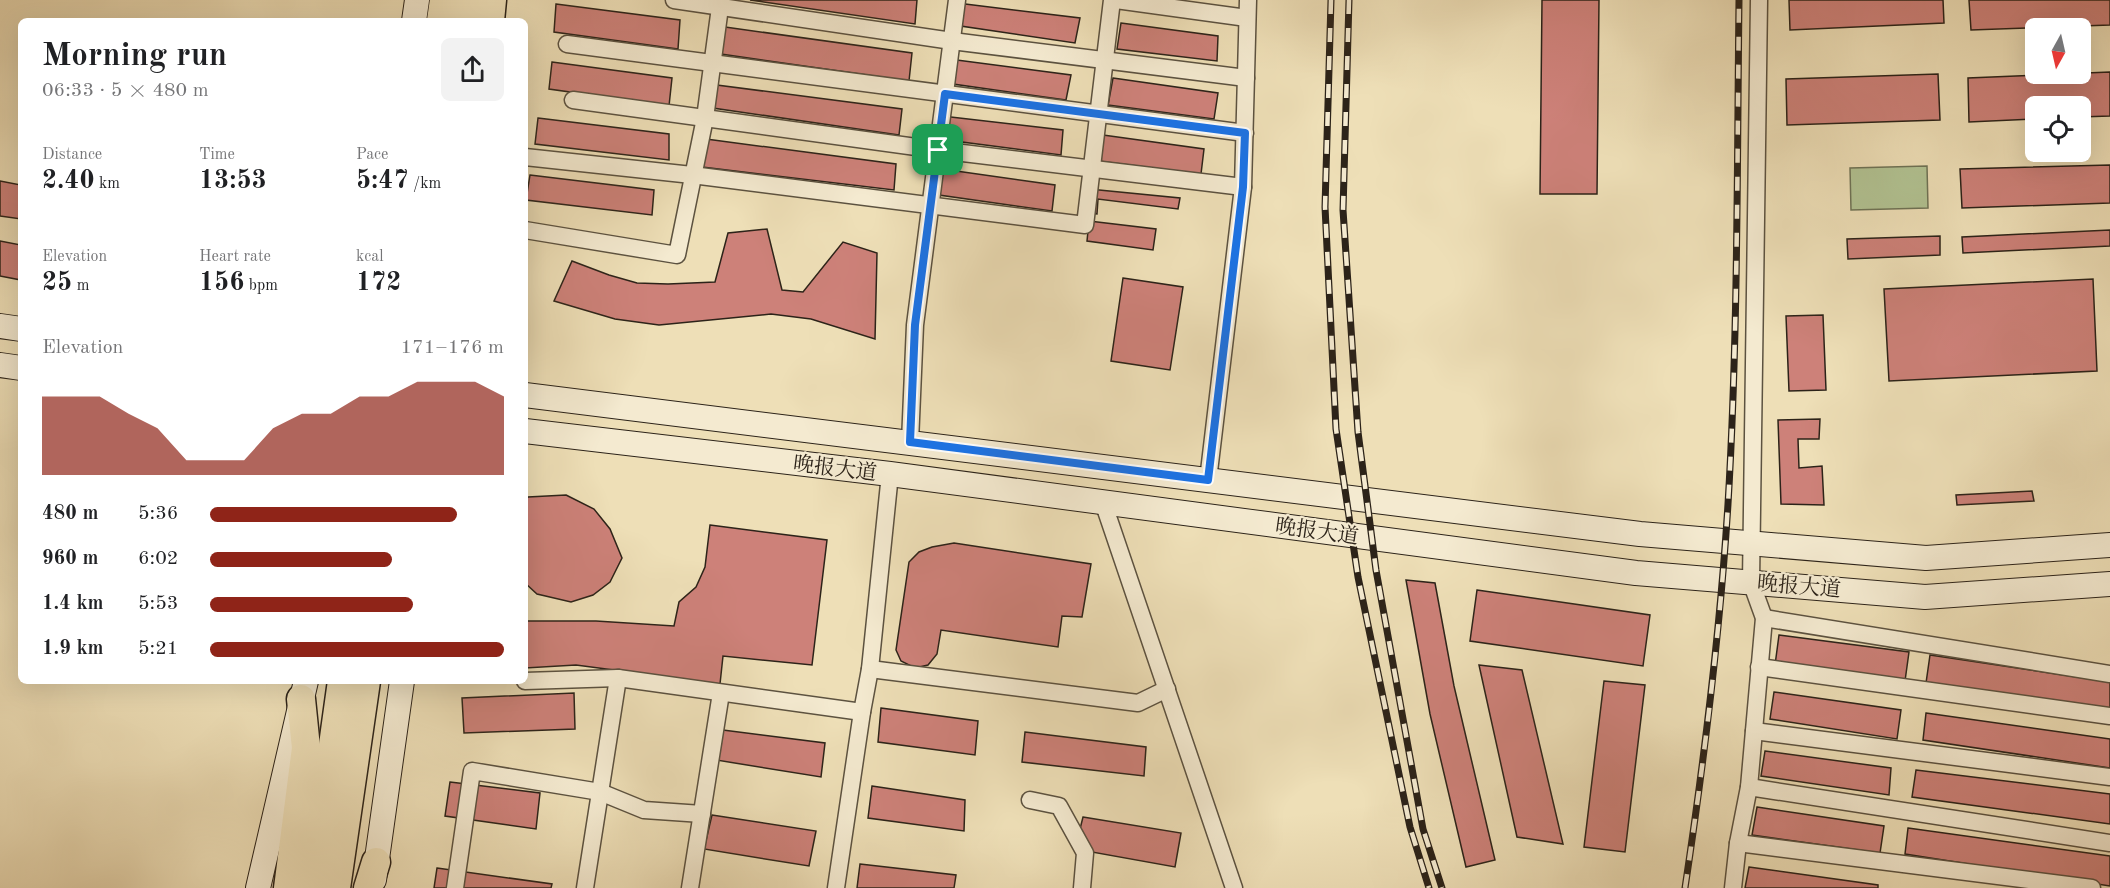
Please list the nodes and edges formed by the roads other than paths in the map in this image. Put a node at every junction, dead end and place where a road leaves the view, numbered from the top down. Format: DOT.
graph roads {
  1 [pos="417,0"];
  2 [pos="444,0"];
  3 [pos="468,0"];
  4 [pos="494,0"];
  5 [pos="674,0"];
  6 [pos="957,0"];
  7 [pos="1114,0"];
  8 [pos="1248,0"];
  9 [pos="1759,0"];
  10 [pos="721,4"];
  11 [pos="414,18"];
  12 [pos="441,18"];
  13 [pos="465,18"];
  14 [pos="491,18"];
  15 [pos="1247,18"];
  16 [pos="952,41"];
  17 [pos="567,44"];
  18 [pos="1105,61"];
  19 [pos="712,63"];
  20 [pos="1246,78"];
  21 [pos="945,94"];
  22 [pos="573,100"];
  23 [pos="1098,113"];
  24 [pos="705,118"];
  25 [pos="1245,133"];
  26 [pos="938,150"];
  27 [pos="528,157"];
  28 [pos="1092,168"];
  29 [pos="692,175"];
  30 [pos="1243,187"];
  31 [pos="931,204"];
  32 [pos="528,230"];
  33 [pos="0,326"];
  34 [pos="18,328"];
  35 [pos="0,365"];
  36 [pos="18,368"];
  37 [pos="528,395"];
  38 [pos="528,431"];
  39 [pos="910,442"];
  40 [pos="890,474"];
  41 [pos="1208,480"];
  42 [pos="1103,502"];
  43 [pos="1752,543"];
  44 [pos="2110,545"];
  45 [pos="1751,582"];
  46 [pos="2110,584"];
  47 [pos="1764,618"];
  48 [pos="1760,667"];
  49 [pos="870,669"];
  50 [pos="2110,674"];
  51 [pos="618,678"];
  52 [pos="528,681"];
  53 [pos="342,684"];
  54 [pos="366,684"];
  55 [pos="402,684"];
  56 [pos="1167,689"];
  57 [pos="303,690"];
  58 [pos="721,693"];
  59 [pos="862,712"];
  60 [pos="2110,716"];
  61 [pos="1754,730"];
  62 [pos="2110,777"];
  63 [pos="1749,787"];
  64 [pos="600,792"];
  65 [pos="1030,800"];
  66 [pos="702,814"];
  67 [pos="1738,843"];
  68 [pos="2110,843"];
  69 [pos="372,879"];
  70 [pos="258,888"];
  71 [pos="288,888"];
  72 [pos="313,888"];
  73 [pos="336,888"];
  74 [pos="455,888"];
  75 [pos="585,888"];
  76 [pos="690,888"];
  77 [pos="836,888"];
  78 [pos="1082,888"];
  79 [pos="1234,888"];
  80 [pos="1733,888"];
  81 [pos="2092,888"];
  1 -- 11 [label="main road"];
  2 -- 12 [label="highway"];
  3 -- 13 [label="highway"];
  4 -- 14 [label="highway"];
  5 -- 10 [label="street"];
  6 -- 16 [label="street"];
  7 -- 15 [label="street"];
  7 -- 18 [label="street"];
  8 -- 15 [label="street"];
  9 -- 43 [label="street"];
  10 -- 16 [label="street"];
  10 -- 19 [label="street"];
  15 -- 20 [label="street"];
  16 -- 18 [label="street"];
  16 -- 21 [label="street"];
  17 -- 19 [label="street"];
  18 -- 20 [label="street"];
  18 -- 23 [label="street"];
  19 -- 21 [label="street"];
  19 -- 24 [label="street"];
  20 -- 25 [label="street"];
  21 -- 23 [label="street"];
  21 -- 26 [label="street"];
  22 -- 24 [label="street"];
  23 -- 25 [label="street"];
  23 -- 28 [label="street"];
  24 -- 26 [label="street"];
  24 -- 29 [label="street"];
  25 -- 30 [label="street"];
  26 -- 28 [label="street"];
  26 -- 31 [label="street"];
  27 -- 29 [label="street"];
  28 -- 30 [label="street"];
  28 -- 31 [label="street"];
  29 -- 31 [label="street"];
  29 -- 32 [label="street"];
  30 -- 41 [label="street"];
  31 -- 39 [label="street"];
  33 -- 34 [label="main road"];
  35 -- 36 [label="main road"];
  37 -- 39 [label="main road, 晚报大道"];
  38 -- 40 [label="main road, 晚报大道"];
  39 -- 41 [label="main road, 晚报大道"];
  40 -- 42 [label="main road, 晚报大道"];
  40 -- 49 [label="street"];
  41 -- 43 [label="main road, 晚报大道"];
  42 -- 45 [label="main road, 晚报大道"];
  42 -- 56 [label="street"];
  43 -- 44 [label="main road, 晚报大道"];
  43 -- 45 [label="street"];
  45 -- 46 [label="main road, 晚报大道"];
  45 -- 47 [label="street"];
  47 -- 48 [label="street"];
  47 -- 50 [label="street"];
  48 -- 60 [label="street"];
  48 -- 61 [label="street"];
  49 -- 56 [label="street"];
  49 -- 59 [label="street"];
  51 -- 52 [label="street"];
  51 -- 58 [label="street"];
  51 -- 64 [label="street"];
  53 -- 72 [label="highway"];
  54 -- 73 [label="highway"];
  55 -- 69 [label="main road"];
  56 -- 79 [label="street"];
  57 -- 70 [label="main road"];
  57 -- 71 [label="highway"];
  58 -- 59 [label="street"];
  58 -- 66 [label="street"];
  59 -- 77 [label="street"];
  61 -- 62 [label="street"];
  61 -- 63 [label="street"];
  63 -- 67 [label="street"];
  63 -- 68 [label="street"];
  64 -- 66 [label="street"];
  64 -- 74 [label="street"];
  64 -- 75 [label="street"];
  65 -- 78 [label="street"];
  66 -- 76 [label="street"];
  67 -- 80 [label="street"];
  67 -- 81 [label="street"];
}
